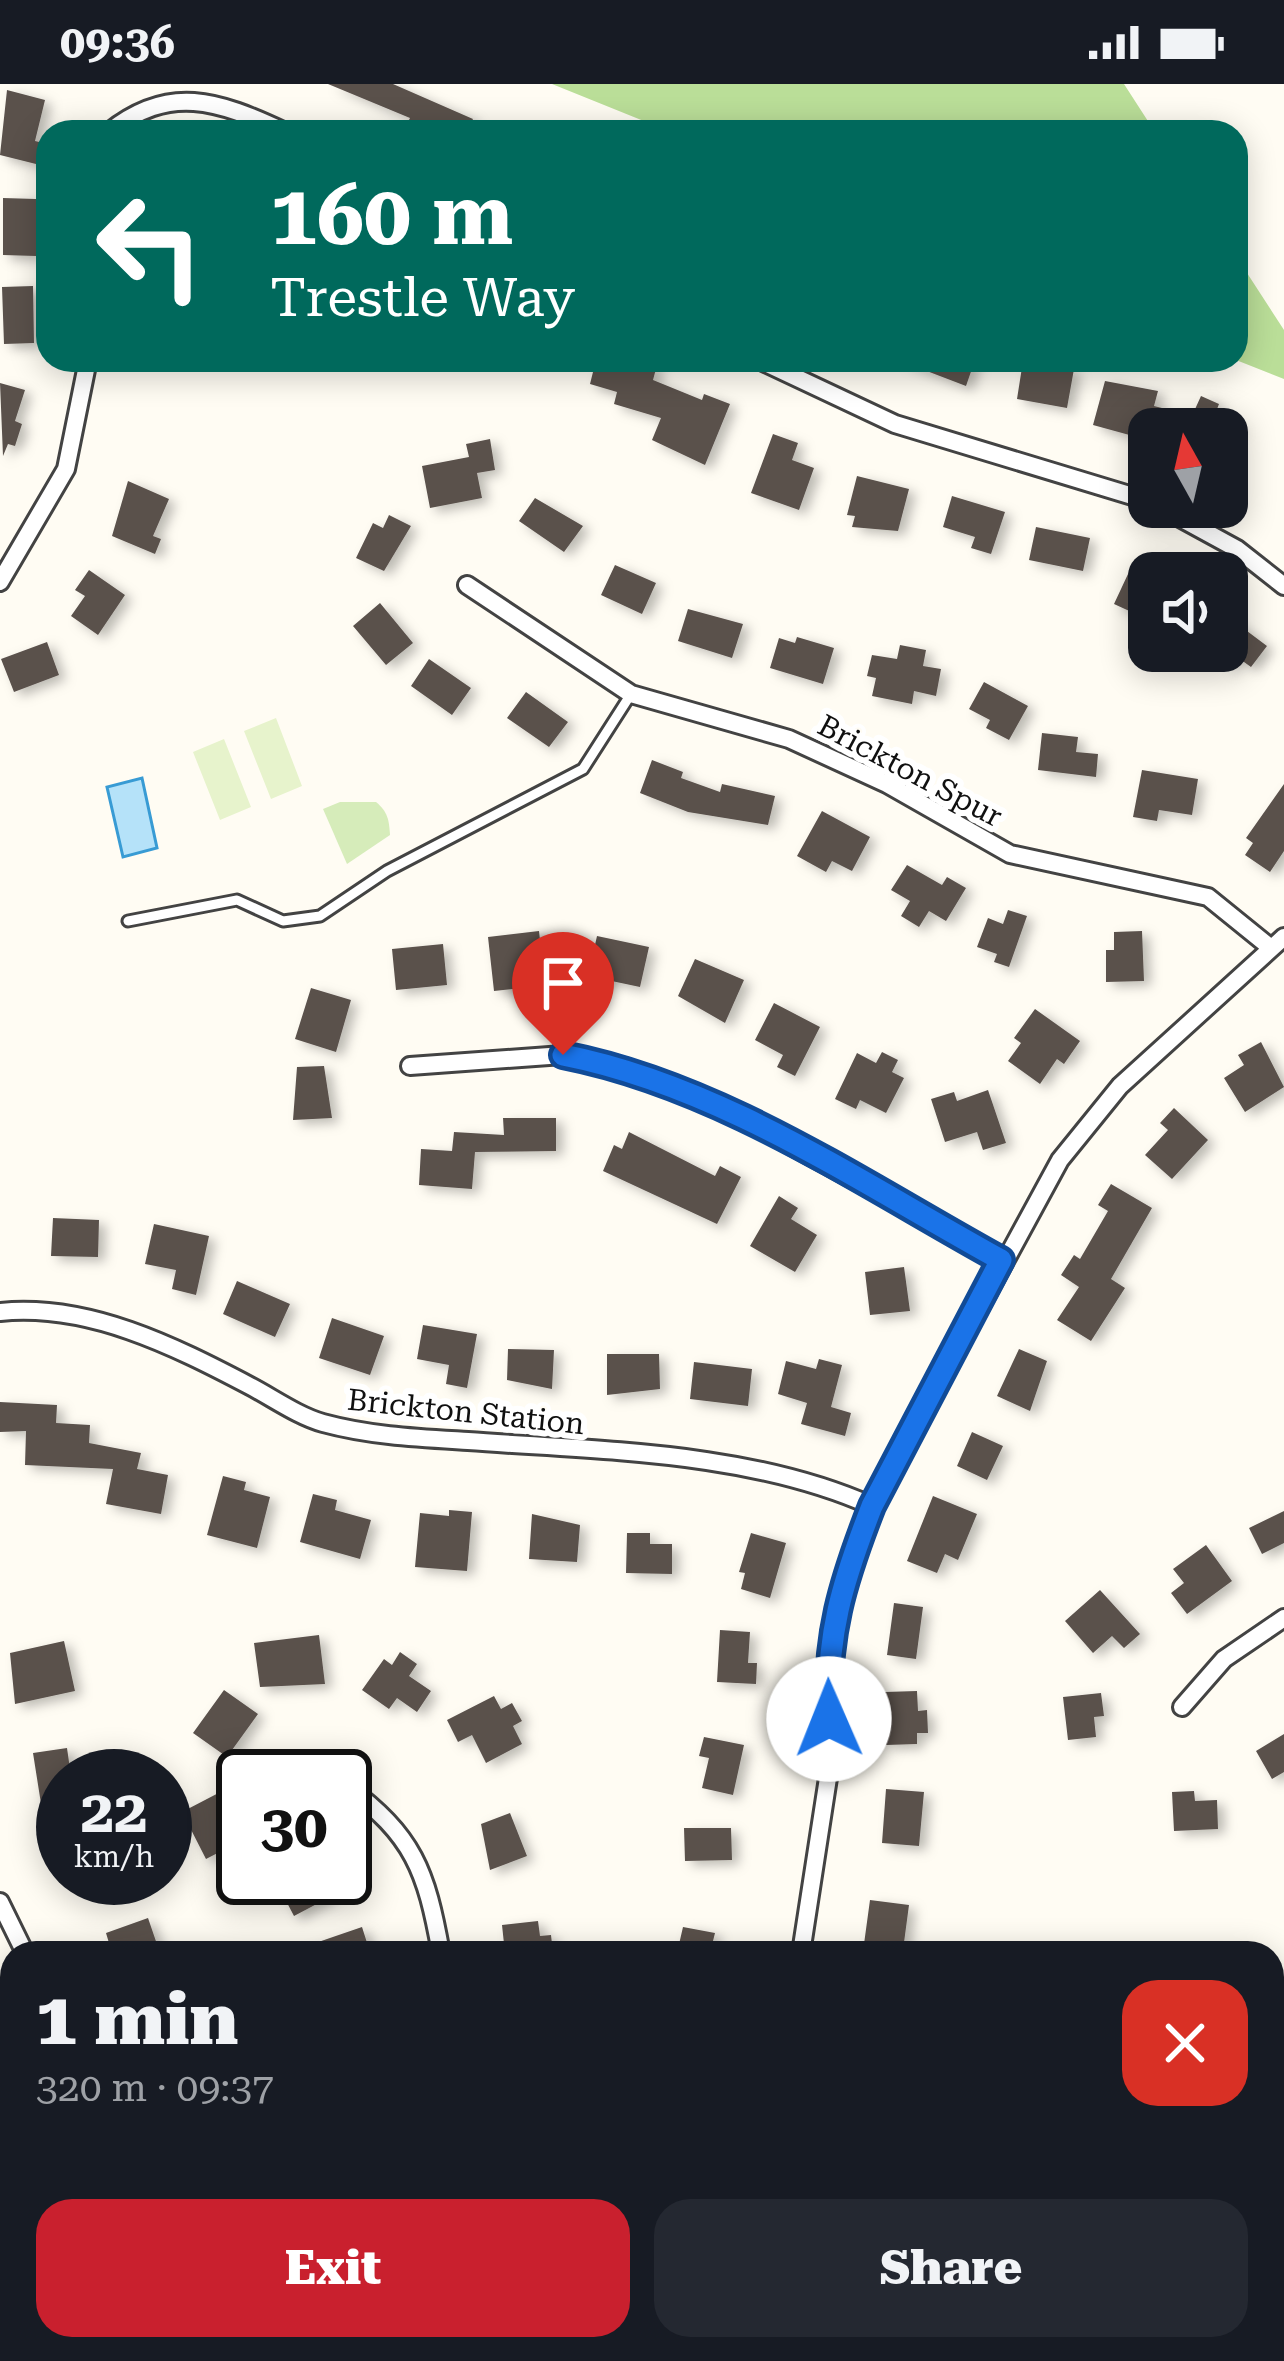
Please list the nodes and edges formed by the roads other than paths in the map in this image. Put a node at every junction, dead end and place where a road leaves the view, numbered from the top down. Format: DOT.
graph roads {
  1 [pos="121,120"];
  2 [pos="260,120"];
  3 [pos="86,372"];
  4 [pos="784,372"];
  5 [pos="1128,495"];
  6 [pos="1198,528"];
  7 [pos="0,582"];
  8 [pos="466,585"];
  9 [pos="1284,586"];
  10 [pos="631,694"];
  11 [pos="128,921"];
  12 [pos="1277,943"];
  13 [pos="410,1066"];
  14 [pos="1001,1260"];
  15 [pos="0,1312"];
  16 [pos="872,1506"];
  17 [pos="1284,1618"];
  18 [pos="1182,1707"];
  19 [pos="372,1804"];
  20 [pos="0,1902"];
  21 [pos="20,1941"];
  22 [pos="439,1941"];
  23 [pos="803,1941"];
  1 -- 2 [label="street"];
  3 -- 7 [label="street"];
  4 -- 5 [label="street"];
  6 -- 9 [label="street"];
  8 -- 10 [label="street, Brickton Spur"];
  10 -- 11 [label="lane"];
  10 -- 12 [label="street, Brickton Spur"];
  12 -- 14 [label="street"];
  13 -- 14 [label="street"];
  14 -- 16 [label="street"];
  15 -- 16 [label="street, Brickton Station"];
  16 -- 23 [label="street"];
  17 -- 18 [label="street"];
  19 -- 22 [label="street"];
  20 -- 21 [label="street"];
}
